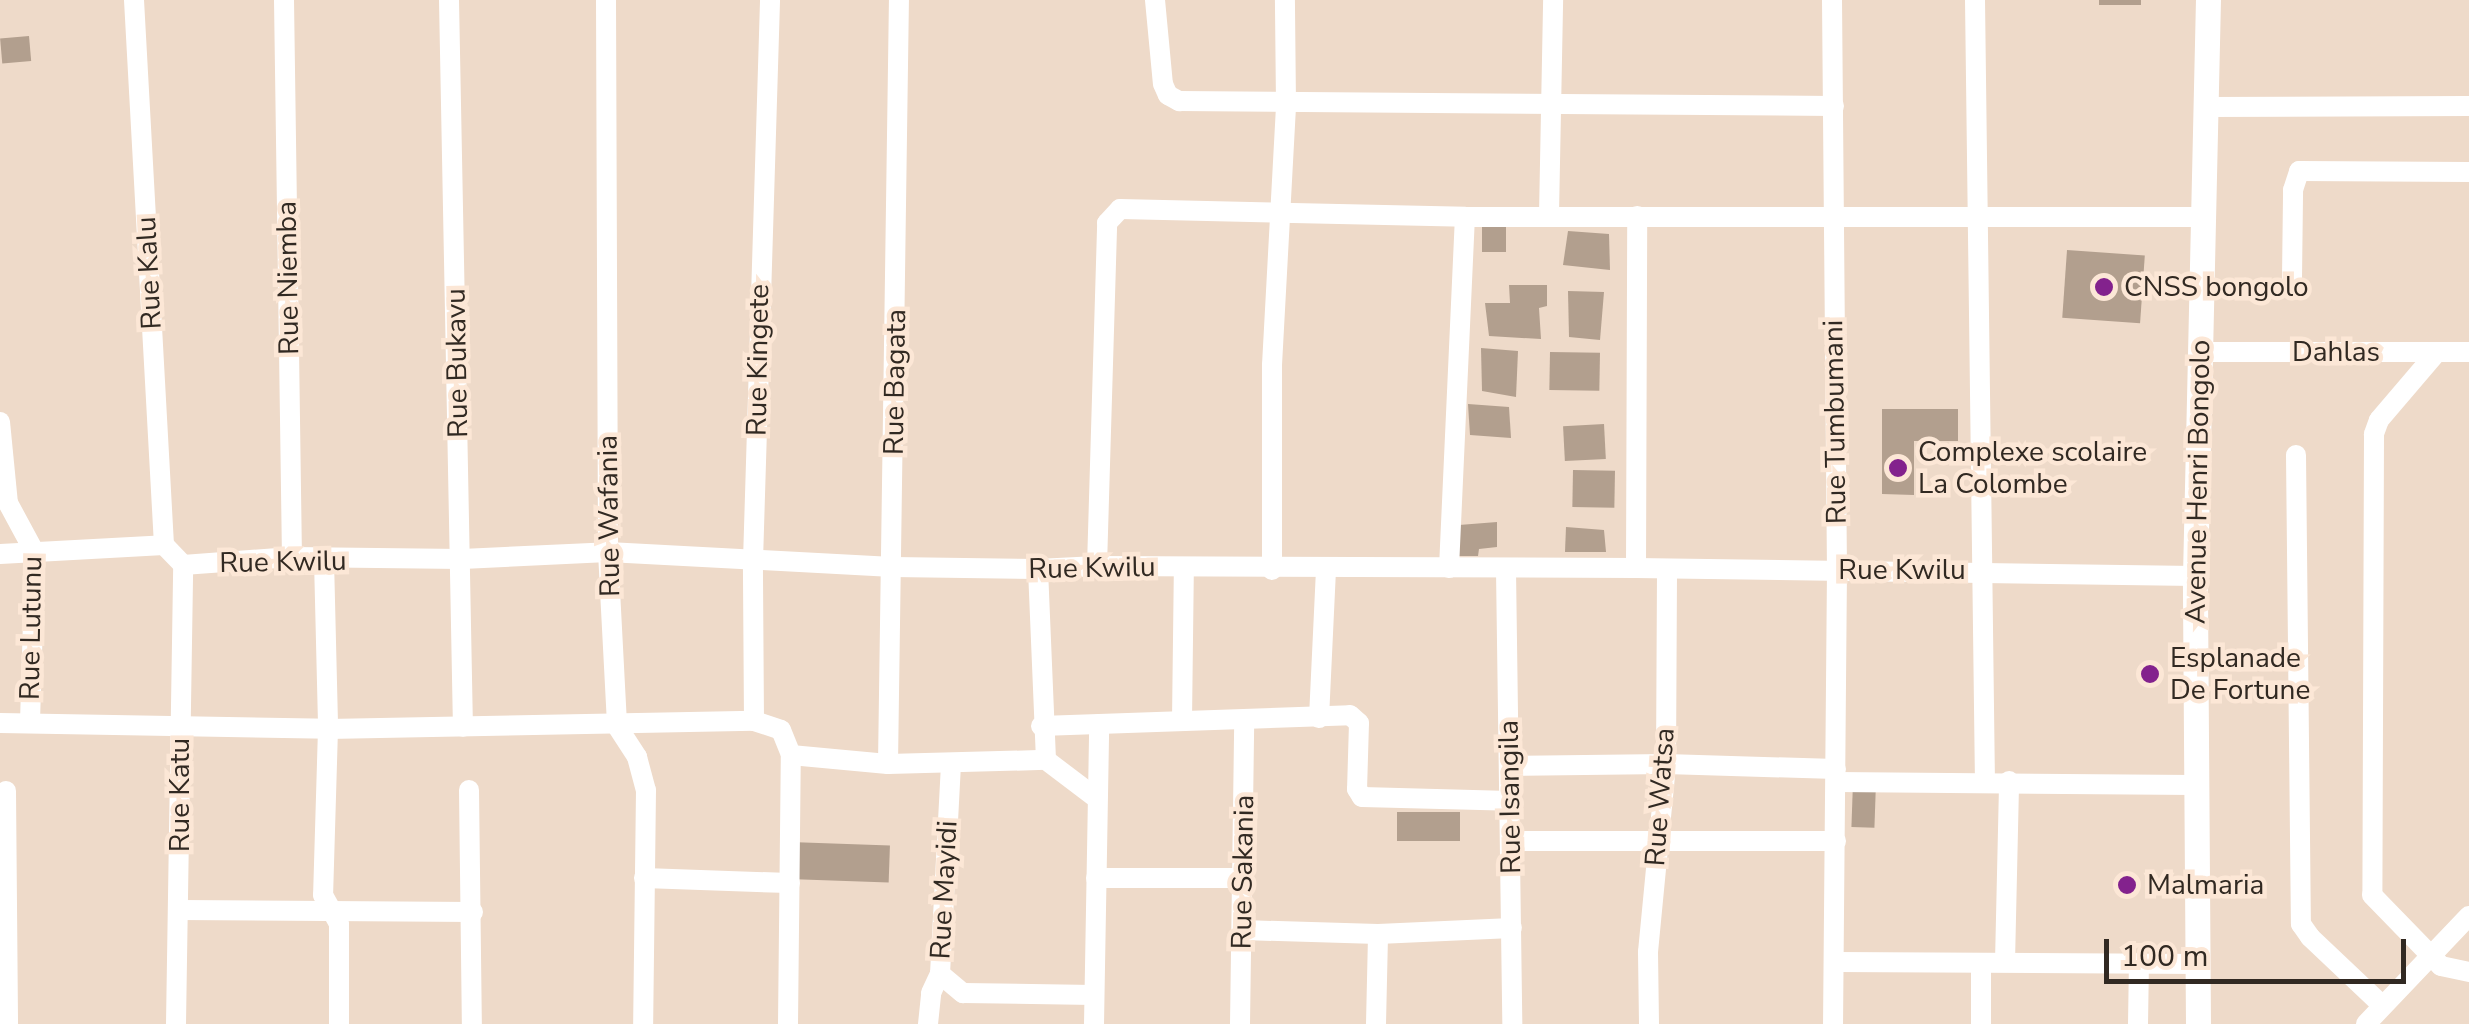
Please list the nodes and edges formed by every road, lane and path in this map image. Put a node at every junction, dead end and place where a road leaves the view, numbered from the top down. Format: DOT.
graph roads {
  1 [pos="134,0"];
  2 [pos="284,0"];
  3 [pos="449,0"];
  4 [pos="606,0"];
  5 [pos="770,0"];
  6 [pos="898,0"];
  7 [pos="1155,0"];
  8 [pos="1285,0"];
  9 [pos="1553,0"];
  10 [pos="1832,0"];
  11 [pos="1974,0"];
  12 [pos="2208,0"];
  13 [pos="1286,104"];
  14 [pos="1554,106"];
  15 [pos="1834,106"];
  16 [pos="2469,106"];
  17 [pos="2206,108"];
  18 [pos="2469,172"];
  19 [pos="1281,212"];
  20 [pos="1831,214"];
  21 [pos="1549,215"];
  22 [pos="1638,216"];
  23 [pos="1465,217"];
  24 [pos="2202,217"];
  25 [pos="1980,218"];
  26 [pos="2292,278"];
  27 [pos="2202,352"];
  28 [pos="2437,352"];
  29 [pos="2468,353"];
  30 [pos="0,422"];
  31 [pos="2296,455"];
  32 [pos="164,546"];
  33 [pos="608,552"];
  34 [pos="35,553"];
  35 [pos="0,554"];
  36 [pos="292,557"];
  37 [pos="462,559"];
  38 [pos="324,560"];
  39 [pos="753,561"];
  40 [pos="182,566"];
  41 [pos="1097,566"];
  42 [pos="893,567"];
  43 [pos="1184,568"];
  44 [pos="1449,568"];
  45 [pos="1636,568"];
  46 [pos="1326,569"];
  47 [pos="1038,570"];
  48 [pos="1272,570"];
  49 [pos="1506,570"];
  50 [pos="1837,570"];
  51 [pos="1984,570"];
  52 [pos="1667,571"];
  53 [pos="2195,576"];
  54 [pos="1319,718"];
  55 [pos="1244,720"];
  56 [pos="754,721"];
  57 [pos="1182,721"];
  58 [pos="0,723"];
  59 [pos="30,723"];
  60 [pos="1099,724"];
  61 [pos="180,725"];
  62 [pos="617,726"];
  63 [pos="1041,726"];
  64 [pos="463,727"];
  65 [pos="328,729"];
  66 [pos="791,755"];
  67 [pos="1046,760"];
  68 [pos="888,764"];
  69 [pos="951,764"];
  70 [pos="1666,764"];
  71 [pos="1510,766"];
  72 [pos="1836,776"];
  73 [pos="2009,781"];
  74 [pos="1985,782"];
  75 [pos="2194,785"];
  76 [pos="470,790"];
  77 [pos="6,791"];
  78 [pos="1096,798"];
  79 [pos="1510,801"];
  80 [pos="1510,840"];
  81 [pos="1656,840"];
  82 [pos="1836,840"];
  83 [pos="644,878"];
  84 [pos="1096,878"];
  85 [pos="1242,878"];
  86 [pos="790,883"];
  87 [pos="179,910"];
  88 [pos="334,911"];
  89 [pos="474,912"];
  90 [pos="2469,916"];
  91 [pos="1512,928"];
  92 [pos="1242,930"];
  93 [pos="1378,934"];
  94 [pos="2430,954"];
  95 [pos="1835,962"];
  96 [pos="2005,962"];
  97 [pos="2140,963"];
  98 [pos="1982,964"];
  99 [pos="2199,964"];
  100 [pos="2469,972"];
  101 [pos="940,974"];
  102 [pos="1094,996"];
  103 [pos="2383,1006"];
  104 [pos="8,1024"];
  105 [pos="176,1024"];
  106 [pos="339,1024"];
  107 [pos="472,1024"];
  108 [pos="642,1024"];
  109 [pos="788,1024"];
  110 [pos="928,1024"];
  111 [pos="1094,1024"];
  112 [pos="1240,1024"];
  113 [pos="1376,1024"];
  114 [pos="1512,1024"];
  115 [pos="1649,1024"];
  116 [pos="1833,1024"];
  117 [pos="1981,1024"];
  118 [pos="2138,1024"];
  119 [pos="2198,1024"];
  120 [pos="2366,1024"];
  1 -- 32 [label="street, Rue Kalu"];
  2 -- 36 [label="street, Rue Niemba"];
  3 -- 37 [label="street, Rue Bukavu"];
  4 -- 33 [label="street, Rue Wafania"];
  5 -- 39 [label="street, Rue Kingete"];
  6 -- 42 [label="street, Rue Bagata"];
  7 -- 13 [label="street"];
  8 -- 13 [label="street"];
  9 -- 14 [label="street"];
  10 -- 15 [label="street, Rue Tumbumani"];
  11 -- 25 [label="street"];
  12 -- 17 [label="street, Avenue Henri Bongolo"];
  13 -- 14 [label="street"];
  13 -- 19 [label="street"];
  14 -- 15 [label="street"];
  14 -- 21 [label="street"];
  15 -- 20 [label="street, Rue Tumbumani"];
  16 -- 17 [label="street"];
  17 -- 24 [label="street, Avenue Henri Bongolo"];
  18 -- 26 [label="street"];
  19 -- 23 [label="street"];
  19 -- 41 [label="street"];
  19 -- 48 [label="street"];
  20 -- 22 [label="street"];
  20 -- 25 [label="street"];
  20 -- 50 [label="street, Rue Tumbumani"];
  21 -- 22 [label="street"];
  21 -- 23 [label="street"];
  22 -- 45 [label="street"];
  23 -- 44 [label="street"];
  24 -- 25 [label="street"];
  24 -- 27 [label="street, Avenue Henri Bongolo"];
  25 -- 51 [label="street"];
  27 -- 28 [label="street, Dahlas"];
  27 -- 53 [label="street, Avenue Henri Bongolo"];
  28 -- 29 [label="street, Dahlas"];
  28 -- 94 [label="street"];
  30 -- 34 [label="street, Rue Lutunu"];
  31 -- 103 [label="street"];
  32 -- 34 [label="street"];
  32 -- 40 [label="street, Rue Kwilu"];
  33 -- 37 [label="street, Rue Kwilu"];
  33 -- 39 [label="street, Rue Kwilu"];
  33 -- 62 [label="street, Rue Wafania"];
  34 -- 35 [label="street"];
  34 -- 59 [label="street, Rue Lutunu"];
  36 -- 38 [label="street, Rue Kwilu"];
  36 -- 40 [label="street, Rue Kwilu"];
  37 -- 38 [label="street, Rue Kwilu"];
  37 -- 64 [label="street, Rue Bukavu"];
  38 -- 65 [label="street"];
  39 -- 42 [label="street, Rue Kwilu"];
  39 -- 56 [label="street, Rue Kingete"];
  40 -- 61 [label="street, Rue Katu"];
  41 -- 43 [label="street, Rue Kwilu"];
  41 -- 47 [label="street, Rue Kwilu"];
  42 -- 47 [label="street, Rue Kwilu"];
  42 -- 68 [label="street, Rue Bagata"];
  43 -- 48 [label="street, Rue Kwilu"];
  43 -- 57 [label="street"];
  44 -- 46 [label="street, Rue Kwilu"];
  44 -- 49 [label="street, Rue Kwilu"];
  45 -- 49 [label="street, Rue Kwilu"];
  45 -- 52 [label="street, Rue Kwilu"];
  46 -- 48 [label="street, Rue Kwilu"];
  46 -- 54 [label="street"];
  47 -- 63 [label="street"];
  49 -- 71 [label="street, Rue Isangila"];
  50 -- 51 [label="street, Rue Kwilu"];
  50 -- 52 [label="street, Rue Kwilu"];
  50 -- 72 [label="street, Rue Tumbumani"];
  51 -- 53 [label="street, Rue Kwilu"];
  51 -- 74 [label="street"];
  52 -- 70 [label="street, Rue Watsa"];
  53 -- 75 [label="street, Avenue Henri Bongolo"];
  54 -- 55 [label="street"];
  54 -- 79 [label="street"];
  55 -- 57 [label="street"];
  55 -- 85 [label="street, Rue Sakania"];
  56 -- 62 [label="street"];
  56 -- 66 [label="street"];
  57 -- 60 [label="street"];
  58 -- 59 [label="street"];
  59 -- 61 [label="street"];
  60 -- 63 [label="street"];
  60 -- 78 [label="street"];
  61 -- 65 [label="street"];
  61 -- 87 [label="street, Rue Katu"];
  62 -- 64 [label="street"];
  62 -- 83 [label="street, Rue Wafania"];
  63 -- 67 [label="street"];
  64 -- 65 [label="street"];
  65 -- 88 [label="street"];
  66 -- 68 [label="street"];
  66 -- 86 [label="street"];
  67 -- 69 [label="street"];
  67 -- 78 [label="street"];
  68 -- 69 [label="street"];
  69 -- 101 [label="street, Rue Mayidi"];
  70 -- 71 [label="street"];
  70 -- 72 [label="street"];
  70 -- 81 [label="street, Rue Watsa"];
  71 -- 79 [label="street, Rue Isangila"];
  72 -- 74 [label="street"];
  72 -- 82 [label="street, Rue Tumbumani"];
  73 -- 74 [label="street"];
  73 -- 75 [label="street"];
  73 -- 96 [label="street"];
  75 -- 99 [label="street, Avenue Henri Bongolo"];
  76 -- 89 [label="street"];
  77 -- 104 [label="street"];
  78 -- 84 [label="street"];
  79 -- 80 [label="street, Rue Isangila"];
  80 -- 81 [label="street"];
  80 -- 91 [label="street, Rue Isangila"];
  81 -- 82 [label="street"];
  81 -- 115 [label="street, Rue Watsa"];
  82 -- 95 [label="street, Rue Tumbumani"];
  83 -- 86 [label="street"];
  83 -- 108 [label="street, Rue Wafania"];
  84 -- 85 [label="street"];
  84 -- 102 [label="street"];
  85 -- 92 [label="street, Rue Sakania"];
  86 -- 109 [label="street"];
  87 -- 88 [label="street"];
  87 -- 105 [label="street, Rue Katu"];
  88 -- 89 [label="street"];
  88 -- 106 [label="street"];
  89 -- 107 [label="street"];
  90 -- 94 [label="street"];
  91 -- 93 [label="street"];
  91 -- 114 [label="street, Rue Isangila"];
  92 -- 93 [label="street"];
  92 -- 112 [label="street, Rue Sakania"];
  93 -- 113 [label="street"];
  94 -- 100 [label="street"];
  94 -- 103 [label="street"];
  95 -- 98 [label="street"];
  95 -- 116 [label="street, Rue Tumbumani"];
  96 -- 97 [label="street"];
  96 -- 98 [label="street"];
  97 -- 99 [label="street"];
  97 -- 118 [label="street"];
  98 -- 117 [label="street"];
  99 -- 119 [label="street, Avenue Henri Bongolo"];
  101 -- 102 [label="street, Rue Mayidi"];
  101 -- 110 [label="street"];
  102 -- 111 [label="street"];
  103 -- 120 [label="street"];
}
